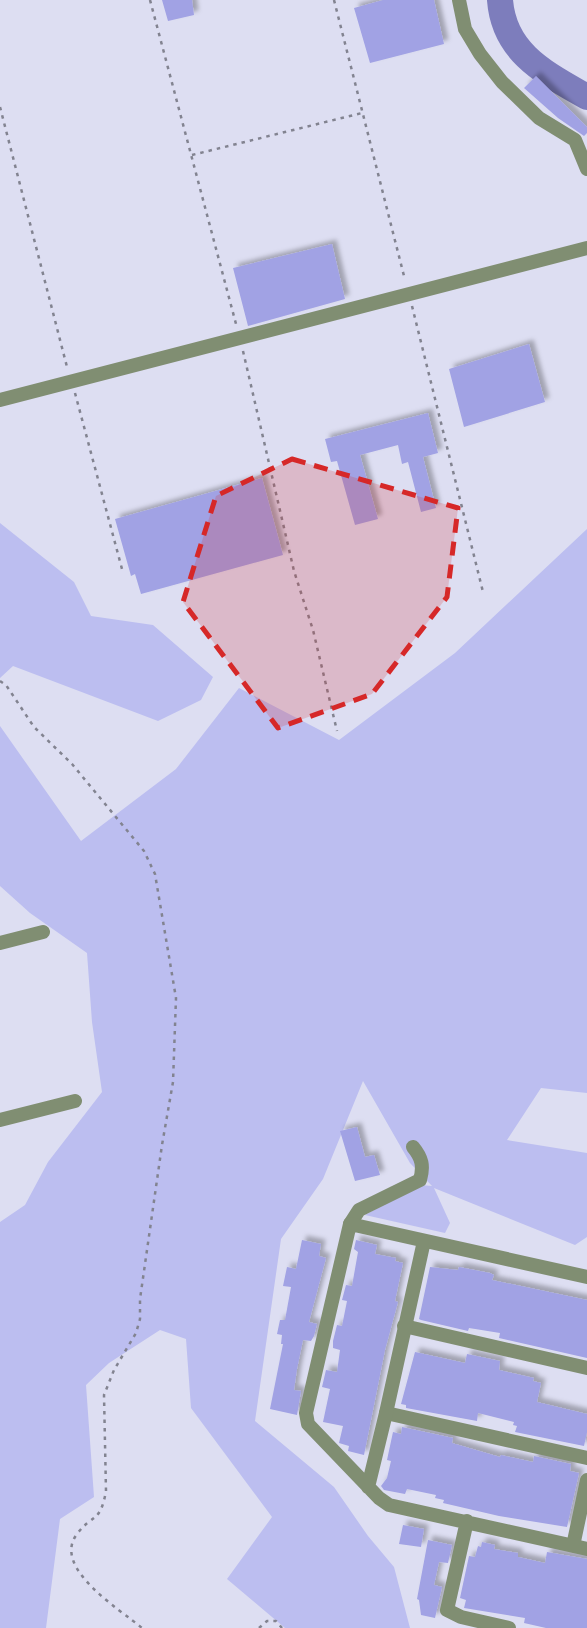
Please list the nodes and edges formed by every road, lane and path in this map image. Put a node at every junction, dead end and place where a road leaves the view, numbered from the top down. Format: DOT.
graph roads {
  1 [pos="150,0"];
  2 [pos="458,0"];
  3 [pos="0,107"];
  4 [pos="363,113"];
  5 [pos="192,155"];
  6 [pos="587,169"];
  7 [pos="587,248"];
  8 [pos="240,337"];
  9 [pos="71,381"];
  10 [pos="0,400"];
  11 [pos="122,569"];
  12 [pos="0,681"];
  13 [pos="337,731"];
  14 [pos="43,932"];
  15 [pos="0,943"];
  16 [pos="75,1101"];
  17 [pos="0,1120"];
  18 [pos="413,1147"];
  19 [pos="350,1224"];
  20 [pos="424,1241"];
  21 [pos="587,1277"];
  22 [pos="404,1326"];
  23 [pos="587,1368"];
  24 [pos="386,1413"];
  25 [pos="587,1458"];
  26 [pos="587,1480"];
  27 [pos="368,1487"];
  28 [pos="467,1521"];
  29 [pos="580,1547"];
  30 [pos="142,1628"];
  31 [pos="260,1628"];
  32 [pos="282,1628"];
  33 [pos="509,1628"];
  1 -- 5 [label="path"];
  2 -- 6 [label="street"];
  3 -- 9 [label="path"];
  4 -- 5 [label="path"];
  5 -- 8 [label="path"];
  7 -- 8 [label="street"];
  8 -- 9 [label="street"];
  8 -- 13 [label="path"];
  9 -- 10 [label="street"];
  9 -- 11 [label="path"];
  12 -- 30 [label="path"];
  14 -- 15 [label="street"];
  16 -- 17 [label="street"];
  18 -- 19 [label="street"];
  19 -- 20 [label="street"];
  19 -- 27 [label="street"];
  20 -- 21 [label="street"];
  20 -- 22 [label="street"];
  22 -- 23 [label="street"];
  22 -- 24 [label="street"];
  24 -- 25 [label="street"];
  24 -- 27 [label="street"];
  26 -- 29 [label="street"];
  27 -- 28 [label="street"];
  28 -- 29 [label="street"];
  28 -- 33 [label="street"];
  31 -- 32 [label="path"];
}
